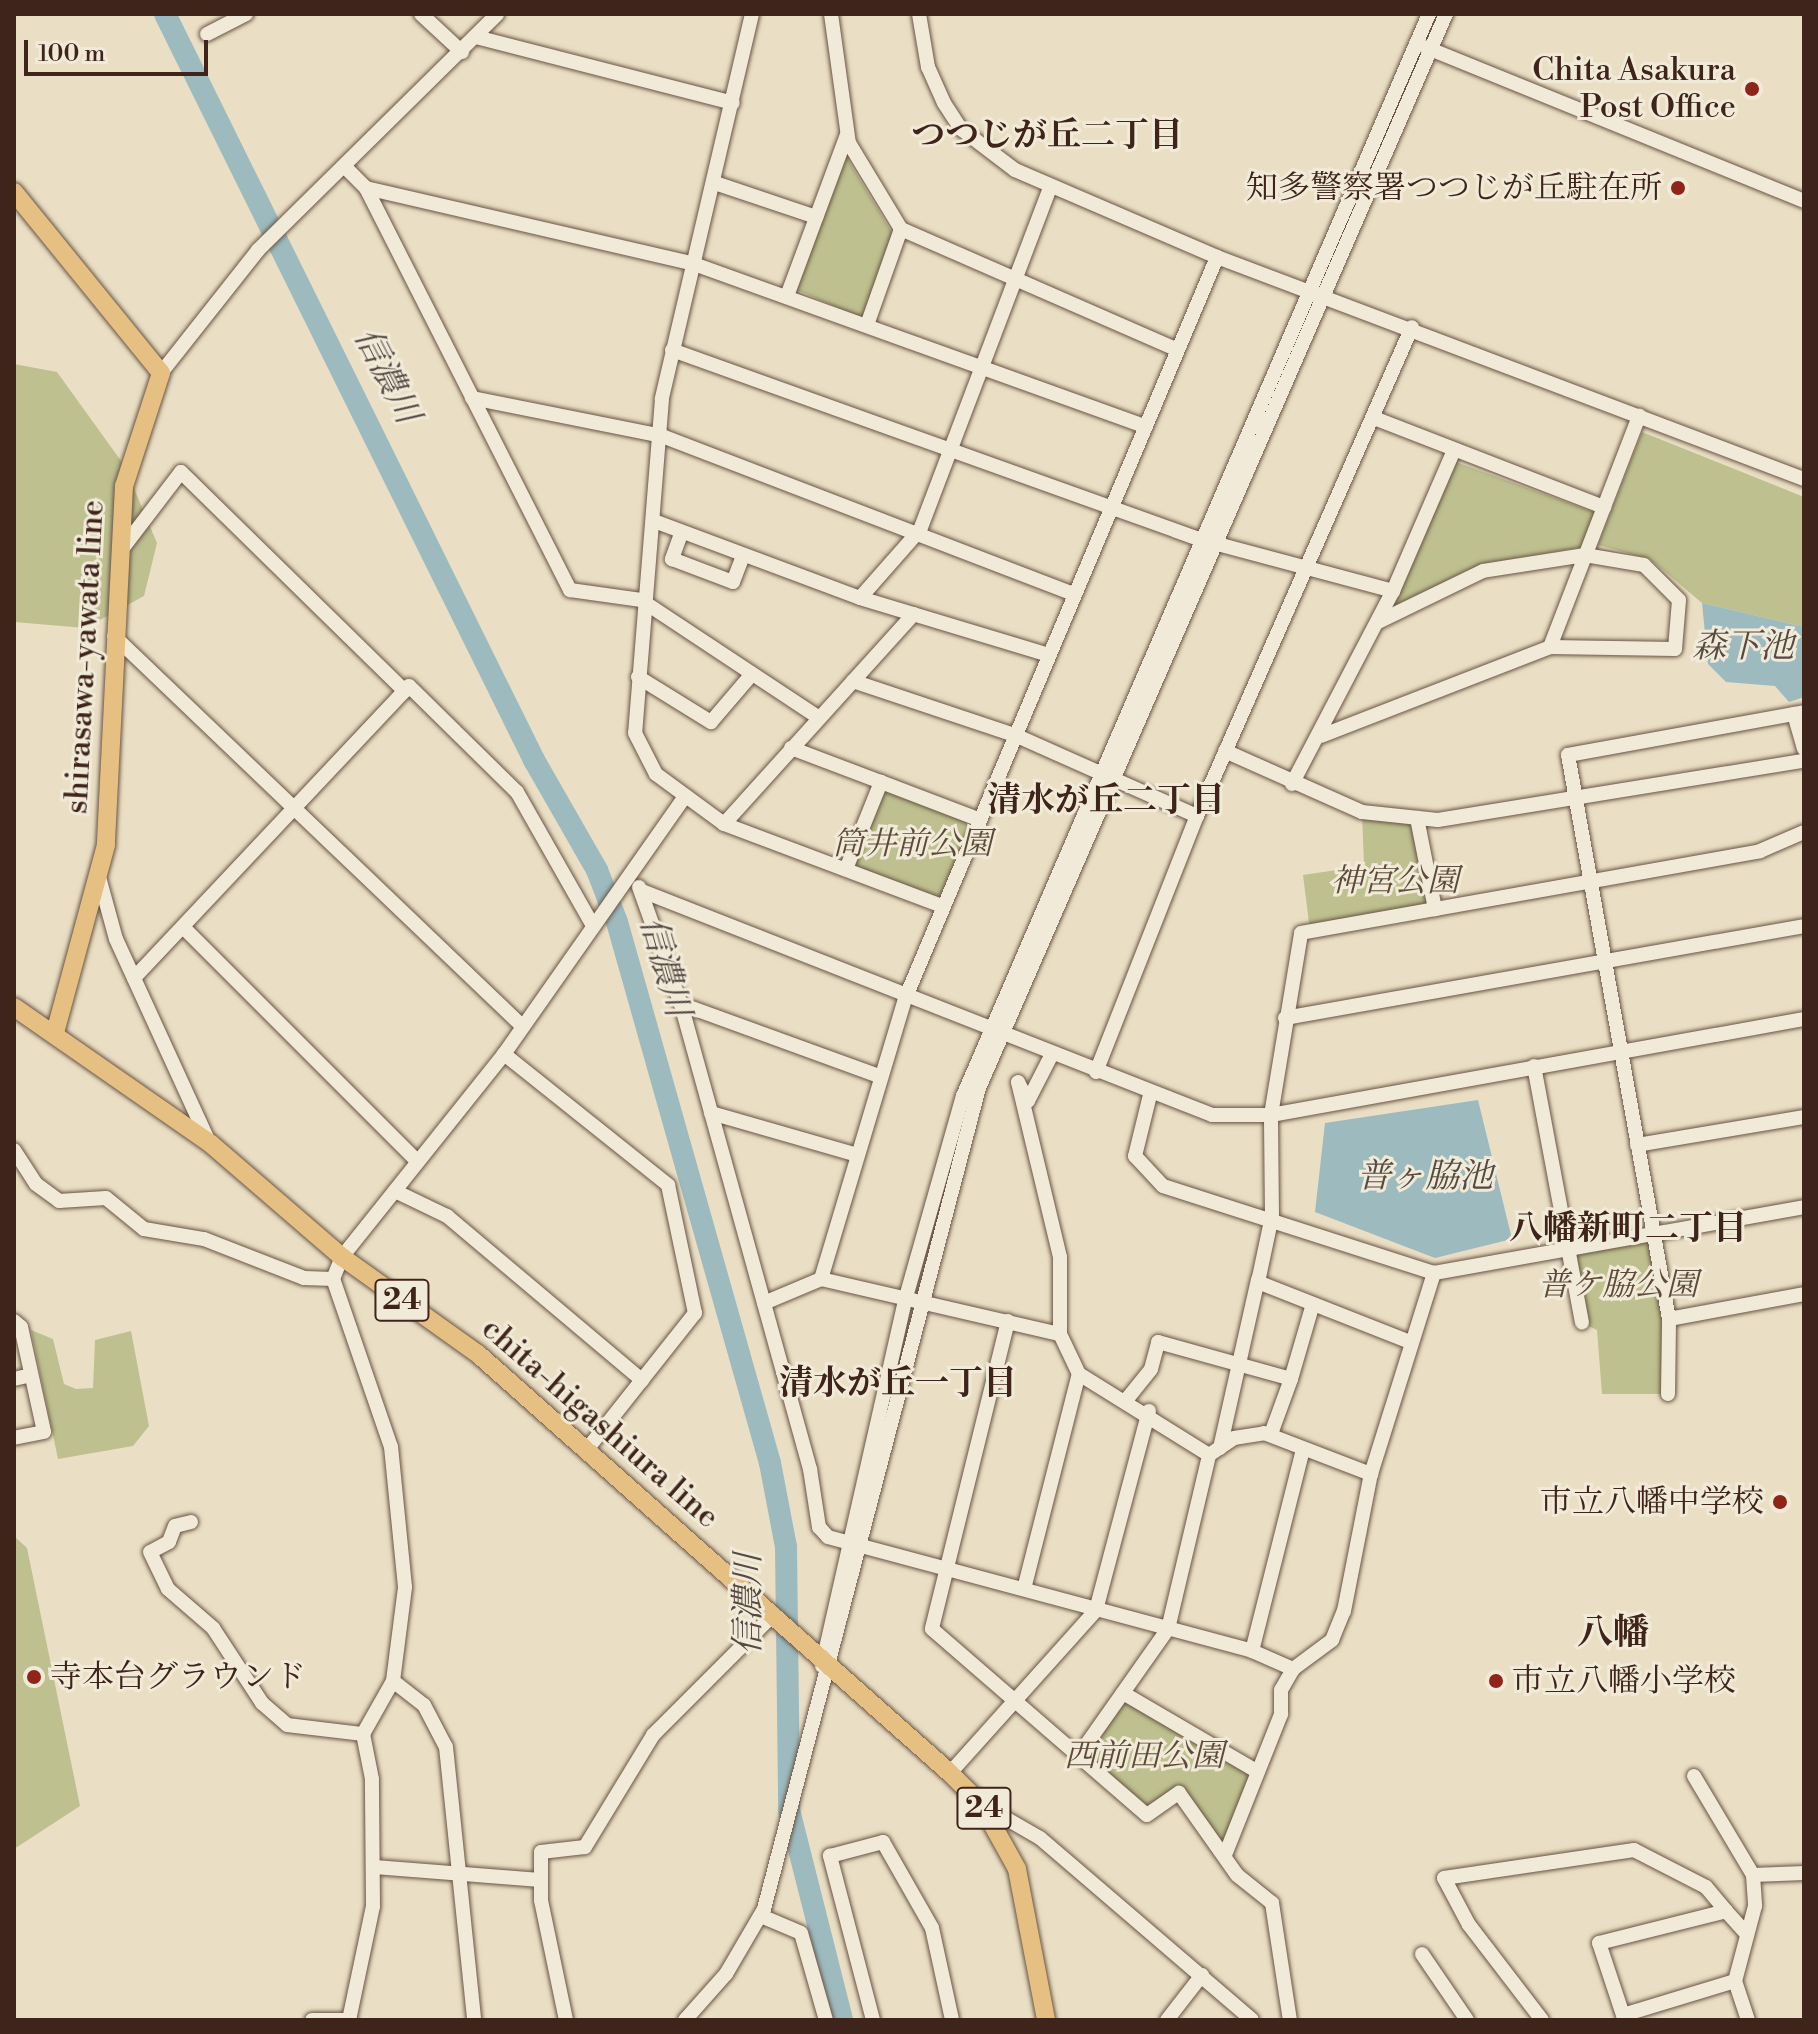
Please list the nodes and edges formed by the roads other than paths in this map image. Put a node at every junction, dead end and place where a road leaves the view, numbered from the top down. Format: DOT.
graph roads {
  1 [pos="246,14"];
  2 [pos="421,14"];
  3 [pos="497,14"];
  4 [pos="752,14"];
  5 [pos="831,14"];
  6 [pos="919,14"];
  7 [pos="1429,14"];
  8 [pos="1446,14"];
  9 [pos="207,34"];
  10 [pos="476,37"];
  11 [pos="1424,46"];
  12 [pos="462,52"];
  13 [pos="733,103"];
  14 [pos="847,135"];
  15 [pos="346,168"];
  16 [pos="715,183"];
  17 [pos="1051,186"];
  18 [pos="366,188"];
  19 [pos="14,192"];
  20 [pos="1804,201"];
  21 [pos="816,217"];
  22 [pos="901,229"];
  23 [pos="1217,257"];
  24 [pos="694,264"];
  25 [pos="1017,277"];
  26 [pos="1317,293"];
  27 [pos="787,296"];
  28 [pos="867,325"];
  29 [pos="1412,327"];
  30 [pos="1176,349"];
  31 [pos="672,350"];
  32 [pos="981,365"];
  33 [pos="161,373"];
  34 [pos="472,398"];
  35 [pos="1639,416"];
  36 [pos="1374,418"];
  37 [pos="1144,426"];
  38 [pos="662,436"];
  39 [pos="949,449"];
  40 [pos="1454,450"];
  41 [pos="1804,479"];
  42 [pos="1111,506"];
  43 [pos="1604,507"];
  44 [pos="654,521"];
  45 [pos="920,530"];
  46 [pos="681,534"];
  47 [pos="1199,539"];
  48 [pos="1216,543"];
  49 [pos="117,555"];
  50 [pos="1585,555"];
  51 [pos="743,556"];
  52 [pos="1308,567"];
  53 [pos="1393,591"];
  54 [pos="1071,593"];
  55 [pos="860,598"];
  56 [pos="641,600"];
  57 [pos="914,614"];
  58 [pos="1378,622"];
  59 [pos="114,636"];
  60 [pos="1550,647"];
  61 [pos="1045,654"];
  62 [pos="752,674"];
  63 [pos="638,677"];
  64 [pos="853,681"];
  65 [pos="405,691"];
  66 [pos="1799,713"];
  67 [pos="819,718"];
  68 [pos="1017,736"];
  69 [pos="1321,736"];
  70 [pos="791,748"];
  71 [pos="1804,749"];
  72 [pos="1225,751"];
  73 [pos="1804,761"];
  74 [pos="1106,778"];
  75 [pos="881,782"];
  76 [pos="1292,784"];
  77 [pos="685,796"];
  78 [pos="1574,800"];
  79 [pos="292,812"];
  80 [pos="1197,816"];
  81 [pos="1417,818"];
  82 [pos="978,819"];
  83 [pos="724,824"];
  84 [pos="1804,832"];
  85 [pos="846,869"];
  86 [pos="99,877"];
  87 [pos="1592,882"];
  88 [pos="627,883"];
  89 [pos="642,891"];
  90 [pos="942,906"];
  91 [pos="1435,909"];
  92 [pos="591,922"];
  93 [pos="1804,926"];
  94 [pos="183,927"];
  95 [pos="1605,964"];
  96 [pos="134,978"];
  97 [pos="905,999"];
  98 [pos="681,1004"];
  99 [pos="14,1007"];
  100 [pos="1285,1018"];
  101 [pos="1804,1019"];
  102 [pos="521,1025"];
  103 [pos="55,1033"];
  104 [pos="995,1034"];
  105 [pos="1621,1051"];
  106 [pos="504,1054"];
  107 [pos="1052,1054"];
  108 [pos="1534,1066"];
  109 [pos="1096,1072"];
  110 [pos="876,1075"];
  111 [pos="1150,1095"];
  112 [pos="711,1113"];
  113 [pos="1271,1115"];
  114 [pos="1804,1117"];
  115 [pos="211,1144"];
  116 [pos="1637,1145"];
  117 [pos="14,1150"];
  118 [pos="854,1154"];
  119 [pos="418,1162"];
  120 [pos="21,1174"];
  121 [pos="395,1191"];
  122 [pos="1804,1207"];
  123 [pos="1272,1216"];
  124 [pos="1653,1234"];
  125 [pos="1565,1245"];
  126 [pos="342,1257"];
  127 [pos="1434,1273"];
  128 [pos="333,1279"];
  129 [pos="821,1279"];
  130 [pos="1258,1279"];
  131 [pos="1804,1294"];
  132 [pos="913,1299"];
  133 [pos="764,1303"];
  134 [pos="1313,1304"];
  135 [pos="1669,1319"];
  136 [pos="14,1321"];
  137 [pos="1008,1321"];
  138 [pos="1582,1323"];
  139 [pos="1060,1334"];
  140 [pos="1410,1342"];
  141 [pos="1239,1364"];
  142 [pos="1079,1374"];
  143 [pos="31,1375"];
  144 [pos="14,1379"];
  145 [pos="1291,1379"];
  146 [pos="642,1380"];
  147 [pos="1668,1394"];
  148 [pos="1127,1399"];
  149 [pos="1149,1411"];
  150 [pos="1271,1434"];
  151 [pos="14,1438"];
  152 [pos="588,1448"];
  153 [pos="1303,1450"];
  154 [pos="1214,1452"];
  155 [pos="1371,1474"];
  156 [pos="191,1522"];
  157 [pos="853,1543"];
  158 [pos="948,1566"];
  159 [pos="1024,1589"];
  160 [pos="1096,1610"];
  161 [pos="774,1614"];
  162 [pos="1168,1629"];
  163 [pos="1252,1651"];
  164 [pos="826,1658"];
  165 [pos="1293,1669"];
  166 [pos="393,1681"];
  167 [pos="1123,1693"];
  168 [pos="1018,1701"];
  169 [pos="363,1734"];
  170 [pos="1079,1755"];
  171 [pos="1258,1772"];
  172 [pos="950,1773"];
  173 [pos="1694,1776"];
  174 [pos="981,1804"];
  175 [pos="1225,1855"];
  176 [pos="375,1867"];
  177 [pos="1804,1873"];
  178 [pos="459,1875"];
  179 [pos="1753,1875"];
  180 [pos="539,1880"];
  181 [pos="1726,1911"];
  182 [pos="761,1916"];
  183 [pos="1745,1932"];
  184 [pos="1422,1954"];
  185 [pos="1202,1975"];
  186 [pos="1735,1981"];
  187 [pos="312,2020"];
  188 [pos="349,2020"];
  189 [pos="474,2020"];
  190 [pos="566,2020"];
  191 [pos="685,2020"];
  192 [pos="826,2020"];
  193 [pos="873,2020"];
  194 [pos="952,2020"];
  195 [pos="1046,2020"];
  196 [pos="1167,2020"];
  197 [pos="1252,2020"];
  198 [pos="1290,2020"];
  199 [pos="1467,2020"];
  200 [pos="1542,2020"];
  201 [pos="1748,2020"];
  1 -- 9 [label="street"];
  2 -- 12 [label="street"];
  3 -- 10 [label="street"];
  4 -- 13 [label="street"];
  5 -- 14 [label="street"];
  6 -- 17 [label="street"];
  7 -- 11 [label="street"];
  8 -- 11 [label="street"];
  10 -- 12 [label="street"];
  10 -- 13 [label="street"];
  11 -- 20 [label="street"];
  11 -- 26 [label="street"];
  12 -- 15 [label="street"];
  13 -- 16 [label="street"];
  14 -- 21 [label="street"];
  14 -- 22 [label="street"];
  15 -- 18 [label="street"];
  15 -- 33 [label="street"];
  16 -- 21 [label="street"];
  16 -- 24 [label="street"];
  17 -- 23 [label="street"];
  17 -- 25 [label="street"];
  18 -- 24 [label="street"];
  18 -- 34 [label="street"];
  19 -- 33 [label="main road"];
  21 -- 27 [label="street"];
  22 -- 25 [label="street"];
  22 -- 28 [label="street"];
  23 -- 26 [label="street"];
  23 -- 30 [label="street"];
  24 -- 27 [label="street"];
  24 -- 31 [label="street"];
  25 -- 30 [label="street"];
  25 -- 32 [label="street"];
  26 -- 29 [label="street"];
  26 -- 47 [label="street"];
  26 -- 48 [label="street"];
  27 -- 28 [label="street"];
  28 -- 32 [label="street"];
  29 -- 35 [label="street"];
  29 -- 36 [label="street"];
  30 -- 37 [label="street"];
  31 -- 38 [label="street"];
  31 -- 39 [label="street"];
  32 -- 37 [label="street"];
  32 -- 39 [label="street"];
  33 -- 49 [label="main road, shirasawa-yawata line"];
  34 -- 38 [label="street"];
  34 -- 56 [label="street"];
  35 -- 41 [label="street"];
  35 -- 43 [label="street"];
  36 -- 40 [label="street"];
  36 -- 52 [label="street"];
  37 -- 42 [label="street"];
  38 -- 44 [label="street"];
  38 -- 45 [label="street"];
  39 -- 42 [label="street"];
  39 -- 45 [label="street"];
  40 -- 43 [label="street"];
  40 -- 53 [label="street"];
  42 -- 47 [label="street"];
  42 -- 54 [label="street"];
  43 -- 50 [label="street"];
  44 -- 46 [label="street"];
  44 -- 56 [label="street"];
  45 -- 54 [label="street"];
  45 -- 55 [label="street"];
  46 -- 51 [label="street"];
  46 -- 51 [label="street"];
  47 -- 48 [label="street"];
  47 -- 74 [label="street"];
  48 -- 52 [label="street"];
  48 -- 74 [label="street"];
  49 -- 59 [label="main road, shirasawa-yawata line"];
  49 -- 65 [label="street"];
  50 -- 58 [label="street"];
  50 -- 60 [label="street"];
  50 -- 60 [label="street"];
  51 -- 55 [label="street"];
  52 -- 53 [label="street"];
  52 -- 72 [label="street"];
  53 -- 58 [label="street"];
  54 -- 61 [label="street"];
  55 -- 57 [label="street"];
  56 -- 62 [label="street"];
  56 -- 63 [label="street"];
  57 -- 61 [label="street"];
  57 -- 64 [label="street"];
  58 -- 69 [label="street"];
  59 -- 79 [label="street"];
  59 -- 86 [label="main road, shirasawa-yawata line"];
  60 -- 69 [label="street"];
  61 -- 68 [label="street"];
  62 -- 63 [label="street"];
  62 -- 67 [label="street"];
  63 -- 77 [label="street"];
  64 -- 67 [label="street"];
  64 -- 68 [label="street"];
  65 -- 79 [label="street"];
  65 -- 92 [label="street"];
  66 -- 71 [label="street"];
  66 -- 78 [label="street"];
  67 -- 70 [label="street"];
  68 -- 74 [label="street"];
  68 -- 82 [label="street"];
  69 -- 76 [label="street"];
  70 -- 75 [label="street"];
  70 -- 83 [label="street"];
  72 -- 76 [label="street"];
  72 -- 80 [label="street"];
  73 -- 78 [label="street"];
  74 -- 80 [label="street"];
  74 -- 104 [label="street"];
  75 -- 82 [label="street"];
  75 -- 85 [label="street"];
  76 -- 81 [label="street"];
  77 -- 83 [label="street"];
  77 -- 88 [label="street"];
  78 -- 81 [label="street"];
  78 -- 87 [label="street"];
  79 -- 94 [label="street"];
  79 -- 102 [label="street"];
  80 -- 109 [label="street"];
  81 -- 91 [label="street"];
  82 -- 90 [label="street"];
  83 -- 85 [label="street"];
  84 -- 87 [label="street"];
  85 -- 90 [label="street"];
  86 -- 96 [label="street"];
  86 -- 103 [label="main road, shirasawa-yawata line"];
  87 -- 91 [label="street"];
  87 -- 95 [label="street"];
  88 -- 89 [label="street"];
  88 -- 92 [label="street"];
  89 -- 97 [label="street"];
  89 -- 98 [label="street"];
  90 -- 97 [label="street"];
  91 -- 100 [label="street"];
  92 -- 102 [label="street"];
  93 -- 95 [label="street"];
  94 -- 96 [label="street"];
  94 -- 119 [label="street"];
  95 -- 100 [label="street"];
  95 -- 105 [label="street"];
  96 -- 115 [label="street"];
  97 -- 104 [label="street"];
  97 -- 110 [label="street"];
  98 -- 110 [label="street"];
  98 -- 112 [label="street"];
  99 -- 103 [label="main road, chita-higashiura line / 24"];
  100 -- 113 [label="street"];
  101 -- 105 [label="street"];
  102 -- 106 [label="street"];
  103 -- 115 [label="main road, chita-higashiura line / 24"];
  104 -- 107 [label="street"];
  104 -- 132 [label="street"];
  105 -- 108 [label="street"];
  105 -- 116 [label="street"];
  106 -- 119 [label="street"];
  106 -- 146 [label="street"];
  107 -- 109 [label="street"];
  107 -- 139 [label="street"];
  108 -- 113 [label="street"];
  108 -- 125 [label="street"];
  109 -- 111 [label="street"];
  110 -- 118 [label="street"];
  111 -- 113 [label="street"];
  111 -- 123 [label="street"];
  112 -- 118 [label="street"];
  112 -- 133 [label="street"];
  113 -- 123 [label="street"];
  114 -- 116 [label="street"];
  115 -- 126 [label="main road, chita-higashiura line / 24"];
  116 -- 124 [label="street"];
  117 -- 120 [label="street"];
  118 -- 129 [label="street"];
  119 -- 121 [label="street"];
  120 -- 128 [label="street"];
  121 -- 126 [label="street"];
  121 -- 146 [label="street"];
  122 -- 124 [label="street"];
  123 -- 127 [label="street"];
  123 -- 130 [label="street"];
  124 -- 125 [label="street"];
  124 -- 135 [label="street"];
  125 -- 127 [label="street"];
  125 -- 138 [label="street"];
  126 -- 128 [label="street"];
  126 -- 152 [label="main road, chita-higashiura line / 24"];
  127 -- 140 [label="street"];
  128 -- 166 [label="street"];
  129 -- 132 [label="street"];
  129 -- 133 [label="street"];
  130 -- 134 [label="street"];
  130 -- 141 [label="street"];
  131 -- 135 [label="street"];
  132 -- 137 [label="street"];
  132 -- 157 [label="street"];
  133 -- 157 [label="street"];
  134 -- 140 [label="street"];
  134 -- 145 [label="street"];
  135 -- 147 [label="street"];
  136 -- 143 [label="street"];
  137 -- 139 [label="street"];
  137 -- 158 [label="street"];
  139 -- 142 [label="street"];
  140 -- 155 [label="street"];
  141 -- 145 [label="street"];
  141 -- 148 [label="street"];
  141 -- 154 [label="street"];
  142 -- 148 [label="street"];
  142 -- 159 [label="street"];
  143 -- 144 [label="street"];
  143 -- 151 [label="street"];
  145 -- 150 [label="street"];
  146 -- 152 [label="street"];
  148 -- 149 [label="street"];
  149 -- 154 [label="street"];
  149 -- 160 [label="street"];
  150 -- 153 [label="street"];
  150 -- 154 [label="street"];
  152 -- 161 [label="main road, chita-higashiura line / 24"];
  153 -- 155 [label="street"];
  153 -- 163 [label="street"];
  154 -- 162 [label="street"];
  155 -- 165 [label="street"];
  156 -- 169 [label="street"];
  157 -- 158 [label="street"];
  157 -- 164 [label="street"];
  158 -- 159 [label="street"];
  158 -- 168 [label="street"];
  159 -- 160 [label="street"];
  160 -- 162 [label="street"];
  160 -- 168 [label="street"];
  161 -- 164 [label="main road, chita-higashiura line / 24"];
  161 -- 180 [label="street"];
  162 -- 163 [label="street"];
  162 -- 167 [label="street"];
  163 -- 165 [label="street"];
  164 -- 172 [label="main road, chita-higashiura line / 24"];
  164 -- 182 [label="street"];
  165 -- 171 [label="street"];
  166 -- 169 [label="street"];
  166 -- 178 [label="street"];
  167 -- 170 [label="street"];
  167 -- 171 [label="street"];
  168 -- 170 [label="street"];
  168 -- 172 [label="street"];
  169 -- 176 [label="street"];
  170 -- 175 [label="street"];
  171 -- 175 [label="street"];
  172 -- 174 [label="main road, chita-higashiura line / 24"];
  173 -- 179 [label="street"];
  174 -- 185 [label="street"];
  174 -- 195 [label="main road, chita-higashiura line / 24"];
  175 -- 198 [label="street"];
  176 -- 178 [label="street"];
  176 -- 188 [label="street"];
  177 -- 179 [label="street"];
  178 -- 180 [label="street"];
  178 -- 189 [label="street"];
  179 -- 183 [label="street"];
  180 -- 190 [label="street"];
  181 -- 183 [label="street"];
  181 -- 186 [label="street"];
  181 -- 200 [label="street"];
  182 -- 191 [label="street"];
  182 -- 192 [label="street"];
  183 -- 186 [label="street"];
  184 -- 199 [label="street"];
  185 -- 196 [label="street"];
  185 -- 197 [label="street"];
  186 -- 201 [label="street"];
  187 -- 188 [label="street"];
  193 -- 194 [label="street"];
}
